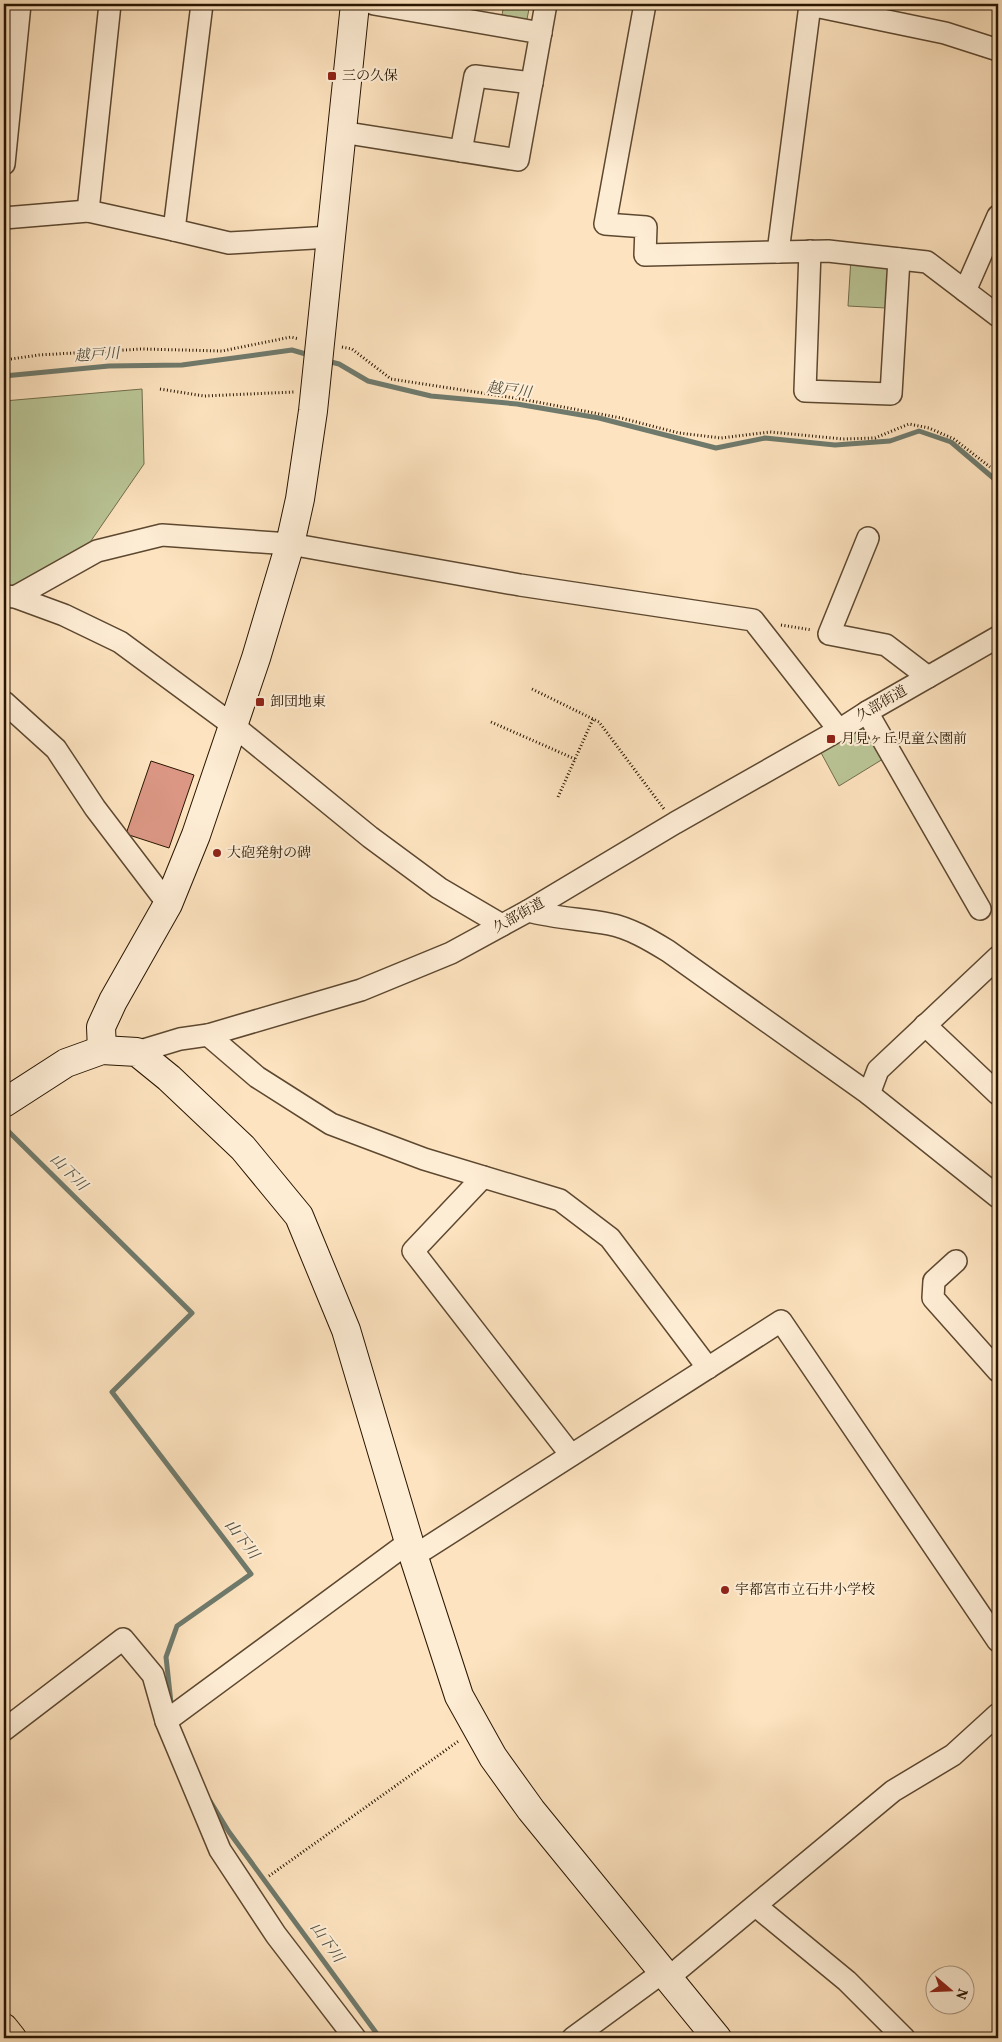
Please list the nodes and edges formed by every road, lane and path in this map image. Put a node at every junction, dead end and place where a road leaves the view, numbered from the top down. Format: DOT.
graph roads {
  1 [pos="20,4"];
  2 [pos="110,4"];
  3 [pos="202,4"];
  4 [pos="355,4"];
  5 [pos="374,4"];
  6 [pos="546,4"];
  7 [pos="645,4"];
  8 [pos="541,33"];
  9 [pos="998,50"];
  10 [pos="532,83"];
  11 [pos="341,132"];
  12 [pos="461,151"];
  13 [pos="4,164"];
  14 [pos="88,211"];
  15 [pos="998,216"];
  16 [pos="4,218"];
  17 [pos="174,230"];
  18 [pos="331,237"];
  19 [pos="810,251"];
  20 [pos="778,252"];
  21 [pos="899,259"];
  22 [pos="965,291"];
  23 [pos="998,316"];
  24 [pos="320,343"];
  25 [pos="4,360"];
  26 [pos="160,389"];
  27 [pos="315,390"];
  28 [pos="990,468"];
  29 [pos="868,538"];
  30 [pos="290,544"];
  31 [pos="10,596"];
  32 [pos="753,620"];
  33 [pos="830,634"];
  34 [pos="998,636"];
  35 [pos="928,677"];
  36 [pos="532,689"];
  37 [pos="4,702"];
  38 [pos="867,712"];
  39 [pos="593,719"];
  40 [pos="491,722"];
  41 [pos="234,726"];
  42 [pos="840,730"];
  43 [pos="575,759"];
  44 [pos="558,797"];
  45 [pos="675,823"];
  46 [pos="168,904"];
  47 [pos="980,909"];
  48 [pos="528,911"];
  49 [pos="502,925"];
  50 [pos="998,958"];
  51 [pos="925,1025"];
  52 [pos="208,1035"];
  53 [pos="102,1050"];
  54 [pos="137,1052"];
  55 [pos="869,1094"];
  56 [pos="998,1094"];
  57 [pos="4,1103"];
  58 [pos="483,1177"];
  59 [pos="998,1197"];
  60 [pos="956,1261"];
  61 [pos="708,1368"];
  62 [pos="998,1372"];
  63 [pos="571,1455"];
  64 [pos="411,1549"];
  65 [pos="998,1641"];
  66 [pos="998,1714"];
  67 [pos="166,1721"];
  68 [pos="477,1728"];
  69 [pos="4,1730"];
  70 [pos="269,1876"];
  71 [pos="756,1906"];
  72 [pos="666,1975"];
  73 [pos="4,2028"];
  74 [pos="12,2038"];
  75 [pos="355,2038"];
  76 [pos="573,2038"];
  77 [pos="716,2038"];
  78 [pos="904,2038"];
  1 -- 13 [label="street"];
  2 -- 14 [label="street"];
  3 -- 17 [label="street"];
  4 -- 11 [label="street"];
  5 -- 8 [label="street"];
  6 -- 8 [label="street"];
  7 -- 20 [label="street"];
  8 -- 10 [label="street"];
  9 -- 20 [label="street"];
  10 -- 12 [label="street"];
  10 -- 12 [label="street"];
  11 -- 12 [label="street"];
  11 -- 18 [label="street"];
  14 -- 16 [label="street"];
  14 -- 17 [label="street"];
  15 -- 22 [label="street"];
  17 -- 18 [label="street"];
  18 -- 24 [label="street"];
  19 -- 20 [label="street"];
  19 -- 21 [label="street"];
  19 -- 21 [label="street"];
  21 -- 22 [label="street"];
  22 -- 23 [label="street"];
  24 -- 25 [label="path"];
  24 -- 27 [label="street"];
  24 -- 28 [label="path"];
  26 -- 27 [label="path"];
  27 -- 30 [label="street"];
  29 -- 33 [label="street"];
  30 -- 31 [label="street"];
  30 -- 32 [label="street"];
  30 -- 41 [label="street"];
  31 -- 41 [label="street"];
  32 -- 33 [label="path"];
  32 -- 42 [label="street"];
  33 -- 35 [label="street"];
  34 -- 35 [label="street, 久部街道"];
  35 -- 38 [label="street, 久部街道"];
  36 -- 39 [label="path"];
  37 -- 46 [label="street"];
  38 -- 42 [label="street, 久部街道"];
  38 -- 47 [label="street"];
  39 -- 43 [label="path"];
  39 -- 45 [label="path"];
  40 -- 43 [label="path"];
  41 -- 46 [label="street"];
  41 -- 49 [label="street"];
  42 -- 45 [label="street, 久部街道"];
  43 -- 44 [label="path"];
  45 -- 48 [label="street, 久部街道"];
  46 -- 53 [label="street"];
  48 -- 49 [label="street, 久部街道"];
  48 -- 55 [label="street"];
  49 -- 52 [label="street, 久部街道"];
  50 -- 51 [label="street"];
  51 -- 55 [label="street"];
  51 -- 56 [label="street"];
  52 -- 54 [label="street, 久部街道"];
  52 -- 58 [label="street"];
  53 -- 54 [label="street, 久部街道"];
  53 -- 57 [label="street, 久部街道"];
  54 -- 64 [label="street"];
  55 -- 59 [label="street"];
  58 -- 61 [label="street"];
  58 -- 63 [label="street"];
  60 -- 62 [label="street"];
  61 -- 63 [label="street"];
  61 -- 65 [label="street"];
  63 -- 64 [label="street"];
  64 -- 67 [label="street"];
  64 -- 68 [label="street"];
  66 -- 71 [label="street"];
  67 -- 69 [label="street"];
  67 -- 75 [label="street"];
  68 -- 70 [label="path"];
  68 -- 72 [label="street"];
  71 -- 72 [label="street"];
  71 -- 78 [label="street"];
  72 -- 76 [label="street"];
  72 -- 77 [label="street"];
  73 -- 74 [label="highway"];
}
